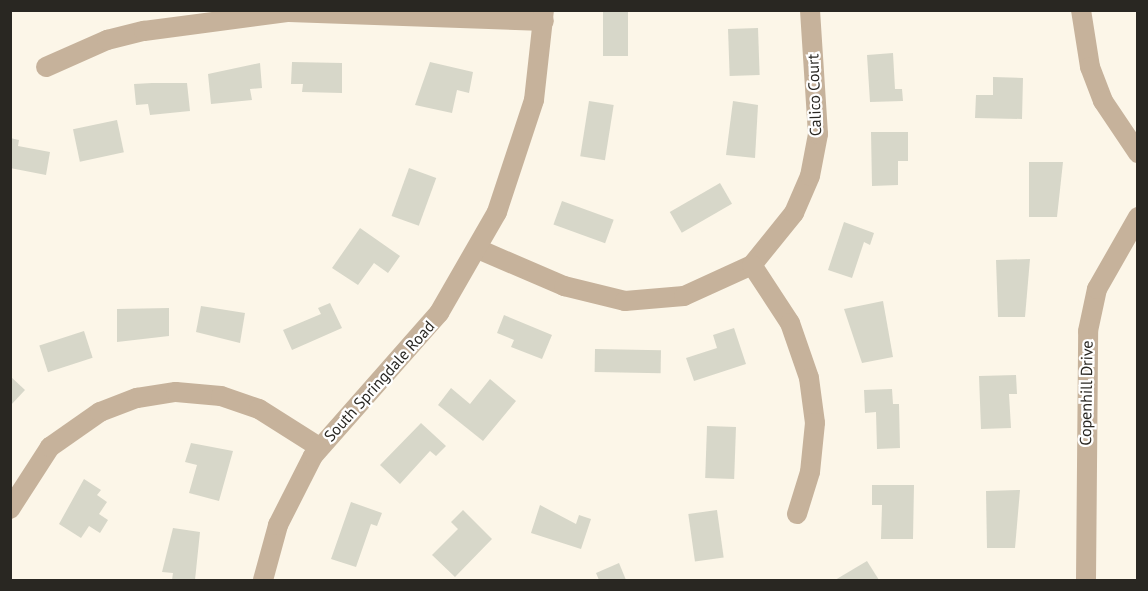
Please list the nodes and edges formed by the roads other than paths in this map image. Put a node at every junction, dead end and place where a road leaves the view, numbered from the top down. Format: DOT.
graph roads {
  1 [pos="810,10"];
  2 [pos="1081,10"];
  3 [pos="544,16"];
  4 [pos="46,68"];
  5 [pos="1137,153"];
  6 [pos="1137,218"];
  7 [pos="478,249"];
  8 [pos="752,265"];
  9 [pos="319,447"];
  10 [pos="10,509"];
  11 [pos="797,514"];
  12 [pos="263,580"];
  13 [pos="1086,580"];
  1 -- 8 [label="street, Calico Court"];
  2 -- 5 [label="street"];
  3 -- 4 [label="street"];
  3 -- 7 [label="street, South Springdale Road"];
  6 -- 13 [label="street, Copenhill Drive"];
  7 -- 8 [label="street, Calico Court"];
  7 -- 9 [label="street, South Springdale Road"];
  8 -- 11 [label="street"];
  9 -- 10 [label="street"];
  9 -- 12 [label="street, South Springdale Road"];
}
